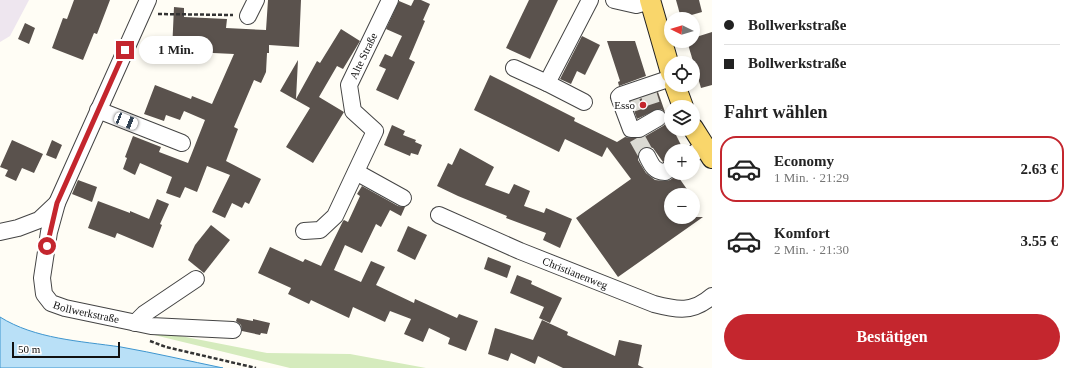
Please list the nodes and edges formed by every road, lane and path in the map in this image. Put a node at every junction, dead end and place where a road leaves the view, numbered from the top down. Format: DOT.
graph roads {
  1 [pos="256,0"];
  2 [pos="390,0"];
  3 [pos="590,0"];
  4 [pos="614,0"];
  5 [pos="650,1"];
  6 [pos="145,7"];
  7 [pos="248,16"];
  8 [pos="666,56"];
  9 [pos="514,68"];
  10 [pos="664,81"];
  11 [pos="547,83"];
  12 [pos="670,92"];
  13 [pos="584,102"];
  14 [pos="98,110"];
  15 [pos="651,121"];
  16 [pos="696,136"];
  17 [pos="182,143"];
  18 [pos="703,153"];
  19 [pos="647,156"];
  20 [pos="356,172"];
  21 [pos="664,172"];
  22 [pos="403,198"];
  23 [pos="57,203"];
  24 [pos="439,215"];
  25 [pos="304,231"];
  26 [pos="0,232"];
  27 [pos="196,279"];
  28 [pos="712,296"];
  29 [pos="135,323"];
  30 [pos="233,330"];
  31 [pos="256,368"];
  1 -- 7 [label="street"];
  2 -- 20 [label="street, Alte Straße"];
  3 -- 11 [label="street"];
  4 -- 5 [label="street"];
  5 -- 8 [label="main road"];
  6 -- 7 [label="path"];
  6 -- 14 [label="street, Bollwerkstraße"];
  9 -- 11 [label="street"];
  10 -- 15 [label="street"];
  11 -- 13 [label="street"];
  12 -- 15 [label="main road"];
  14 -- 17 [label="street"];
  14 -- 23 [label="street, Bollwerkstraße"];
  16 -- 18 [label="main road"];
  19 -- 21 [label="street"];
  20 -- 22 [label="street"];
  20 -- 25 [label="street, Alte Straße"];
  23 -- 26 [label="street"];
  23 -- 29 [label="street, Bollwerkstraße"];
  24 -- 28 [label="street, Christianenweg"];
  27 -- 29 [label="street"];
  29 -- 30 [label="street, Bollwerkstraße"];
  29 -- 31 [label="path"];
}
